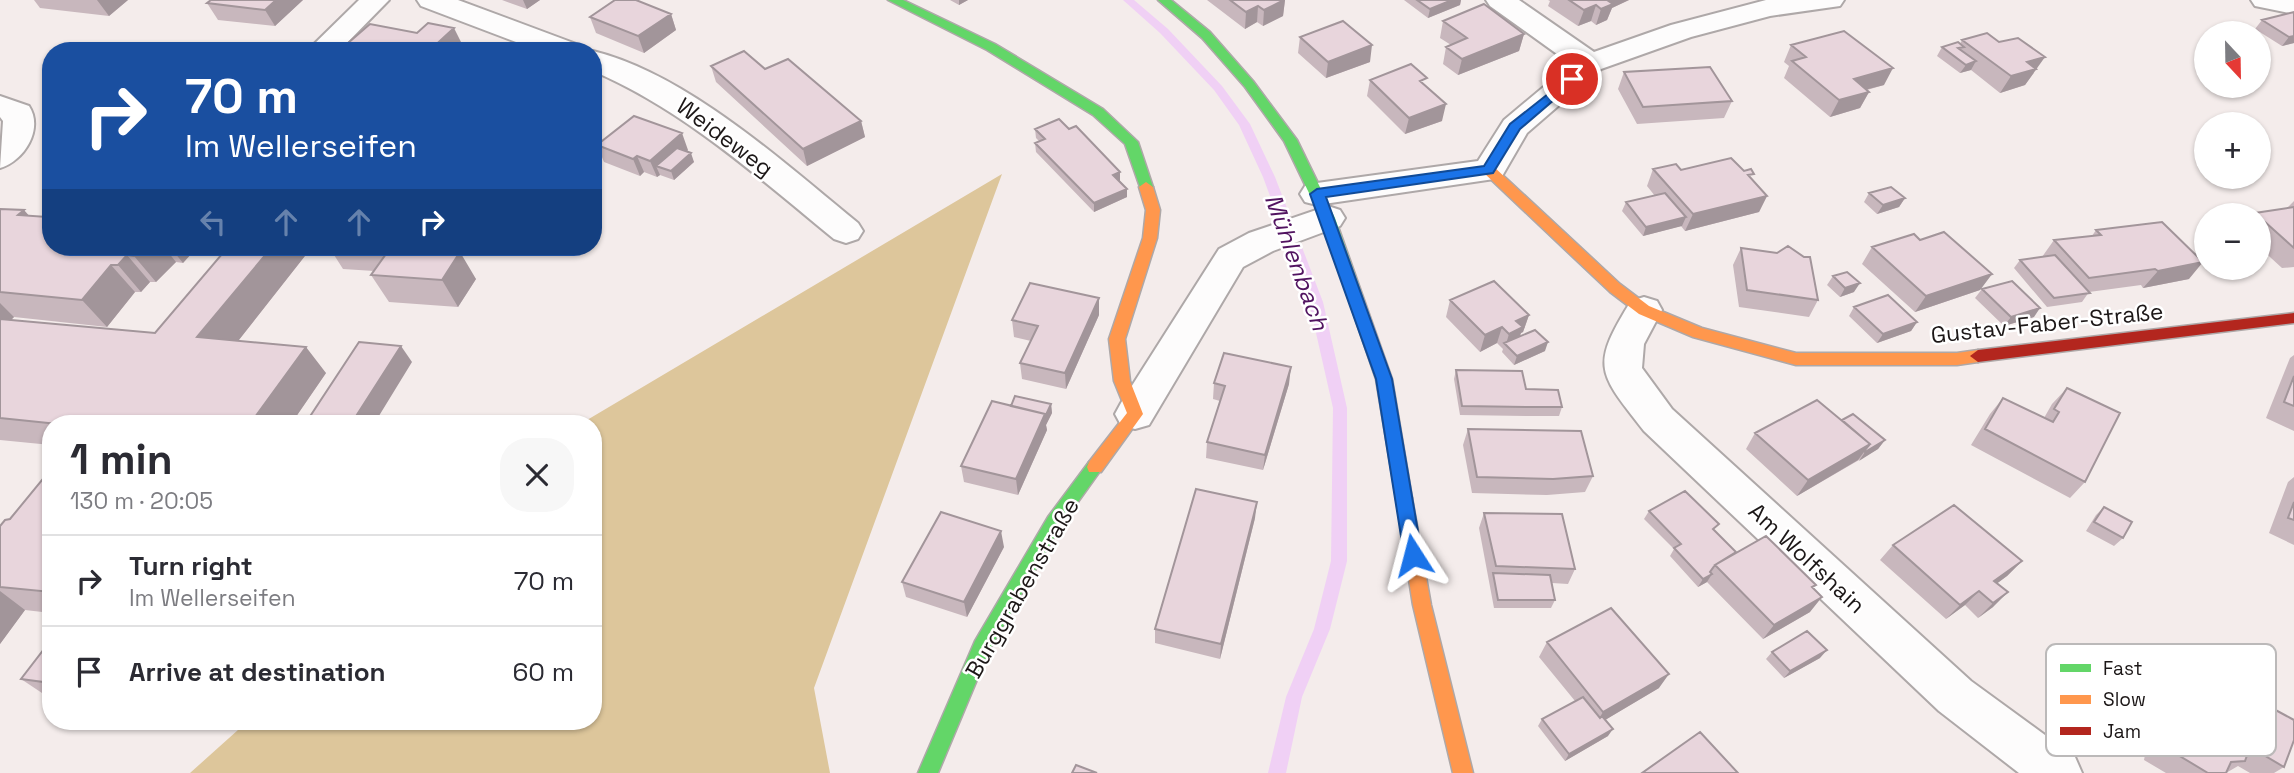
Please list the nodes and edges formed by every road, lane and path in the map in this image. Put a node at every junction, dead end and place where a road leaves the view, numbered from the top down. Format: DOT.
graph roads {
  1 [pos="375,0"];
  2 [pos="431,0"];
  3 [pos="894,0"];
  4 [pos="1164,0"];
  5 [pos="1500,0"];
  6 [pos="1830,0"];
  7 [pos="2265,0"];
  8 [pos="2294,5"];
  9 [pos="331,42"];
  10 [pos="544,42"];
  11 [pos="602,63"];
  12 [pos="1590,63"];
  13 [pos="0,106"];
  14 [pos="0,157"];
  15 [pos="1489,170"];
  16 [pos="1323,206"];
  17 [pos="846,231"];
  18 [pos="1644,310"];
  19 [pos="2294,318"];
  20 [pos="1135,414"];
  21 [pos="928,773"];
  22 [pos="1463,773"];
  23 [pos="2058,773"];
  1 -- 9 [label="street"];
  2 -- 10 [label="street"];
  3 -- 20 [label="street"];
  4 -- 16 [label="street"];
  5 -- 12 [label="street"];
  6 -- 12 [label="street"];
  7 -- 8 [label="street"];
  11 -- 17 [label="street, Weideweg"];
  12 -- 15 [label="street"];
  13 -- 14 [label="street"];
  15 -- 16 [label="street, Burggrabenstraße"];
  15 -- 18 [label="street, Gustav-Faber-Straße"];
  16 -- 20 [label="street, Burggrabenstraße"];
  16 -- 22 [label="street"];
  18 -- 19 [label="street, Gustav-Faber-Straße"];
  18 -- 23 [label="street, Am Wolfshain"];
  20 -- 21 [label="street, Burggrabenstraße"];
}
